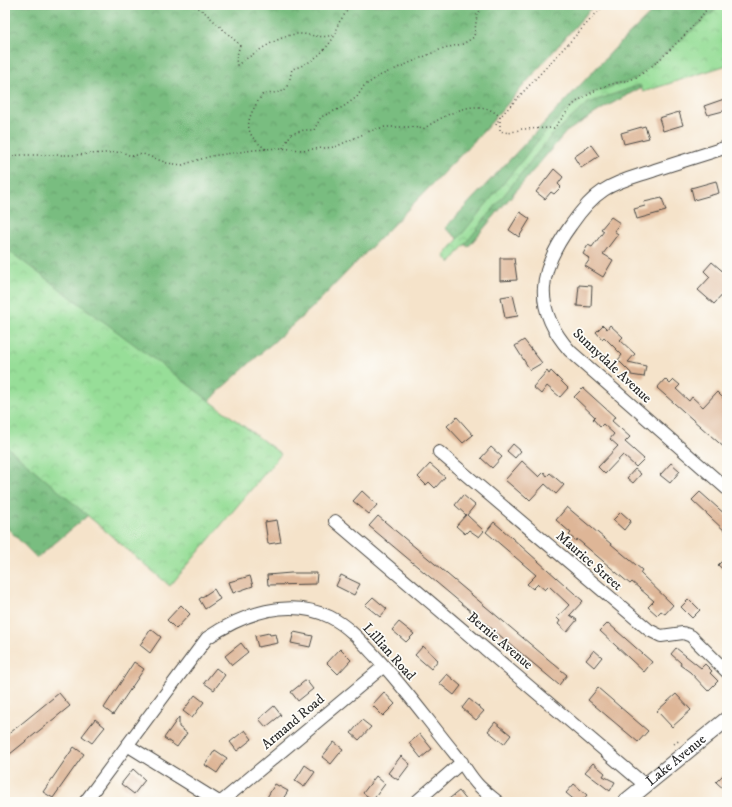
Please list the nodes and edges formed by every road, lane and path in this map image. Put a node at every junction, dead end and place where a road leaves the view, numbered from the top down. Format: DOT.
graph roads {
  1 [pos="191,5"];
  2 [pos="351,5"];
  3 [pos="484,5"];
  4 [pos="604,5"];
  5 [pos="709,5"];
  6 [pos="336,33"];
  7 [pos="500,116"];
  8 [pos="496,125"];
  9 [pos="727,147"];
  10 [pos="283,148"];
  11 [pos="266,149"];
  12 [pos="5,157"];
  13 [pos="439,452"];
  14 [pos="727,489"];
  15 [pos="335,521"];
  16 [pos="384,666"];
  17 [pos="727,672"];
  18 [pos="727,719"];
  19 [pos="127,745"];
  20 [pos="462,762"];
  21 [pos="645,785"];
  22 [pos="85,802"];
  23 [pos="220,802"];
  24 [pos="416,802"];
  25 [pos="498,802"];
  26 [pos="625,802"];
  1 -- 6 [label="path"];
  2 -- 6 [label="path"];
  3 -- 10 [label="path"];
  4 -- 7 [label="path"];
  5 -- 7 [label="path"];
  6 -- 11 [label="path"];
  7 -- 8 [label="path"];
  7 -- 10 [label="path"];
  9 -- 14 [label="street, Sunnydale Avenue"];
  10 -- 11 [label="path"];
  11 -- 12 [label="path"];
  13 -- 17 [label="street, Maurice Street"];
  15 -- 21 [label="street, Bernie Avenue"];
  16 -- 19 [label="street, Lillian Road"];
  16 -- 20 [label="street, Lillian Road"];
  16 -- 23 [label="street, Armand Road"];
  18 -- 21 [label="main road, Lake Avenue"];
  19 -- 22 [label="street, Lillian Road"];
  19 -- 23 [label="street"];
  20 -- 24 [label="street"];
  20 -- 25 [label="street, Lillian Road"];
  21 -- 26 [label="main road, Lake Avenue"];
}
